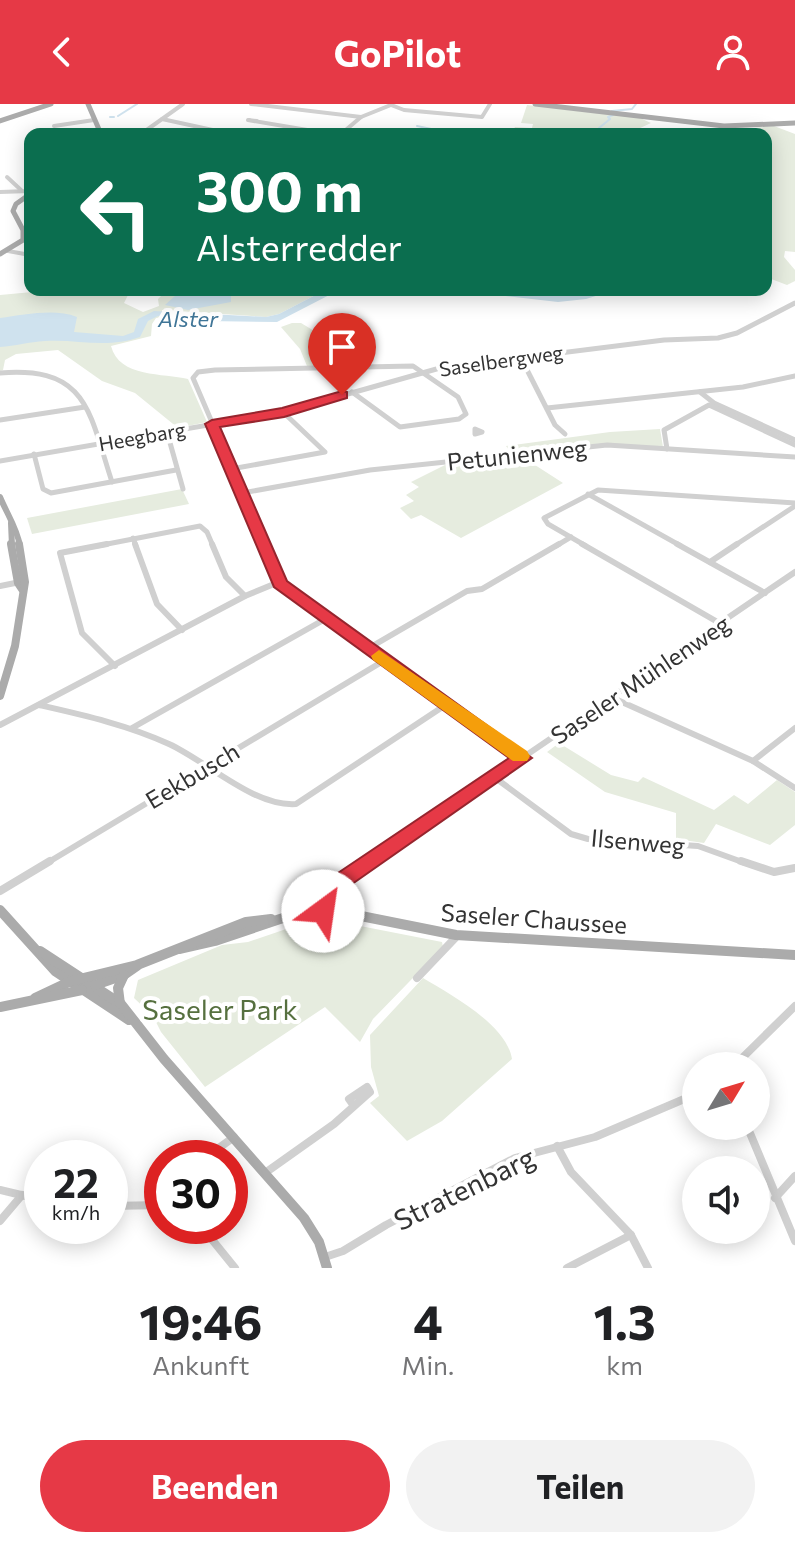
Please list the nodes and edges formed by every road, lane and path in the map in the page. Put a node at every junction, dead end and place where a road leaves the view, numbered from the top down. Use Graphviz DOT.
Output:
graph roads {
  1 [pos="51,104"];
  2 [pos="88,104"];
  3 [pos="183,104"];
  4 [pos="251,104"];
  5 [pos="490,104"];
  6 [pos="535,104"];
  7 [pos="392,105"];
  8 [pos="361,117"];
  9 [pos="162,119"];
  10 [pos="94,120"];
  11 [pos="0,121"];
  12 [pos="257,121"];
  13 [pos="795,123"];
  14 [pos="54,126"];
  15 [pos="724,126"];
  16 [pos="98,128"];
  17 [pos="149,128"];
  18 [pos="203,128"];
  19 [pos="297,128"];
  20 [pos="347,128"];
  21 [pos="7,177"];
  22 [pos="21,190"];
  23 [pos="24,191"];
  24 [pos="0,192"];
  25 [pos="24,199"];
  26 [pos="22,228"];
  27 [pos="8,251"];
  28 [pos="0,254"];
  29 [pos="24,254"];
  30 [pos="795,303"];
  31 [pos="521,358"];
  32 [pos="423,372"];
  33 [pos="0,373"];
  34 [pos="795,376"];
  35 [pos="352,392"];
  36 [pos="700,392"];
  37 [pos="85,407"];
  38 [pos="547,408"];
  39 [pos="284,412"];
  40 [pos="460,418"];
  41 [pos="0,420"];
  42 [pos="212,424"];
  43 [pos="475,429"];
  44 [pos="167,432"];
  45 [pos="565,434"];
  46 [pos="795,443"];
  47 [pos="99,444"];
  48 [pos="667,449"];
  49 [pos="34,454"];
  50 [pos="795,457"];
  51 [pos="0,461"];
  52 [pos="231,469"];
  53 [pos="176,470"];
  54 [pos="112,482"];
  55 [pos="183,489"];
  56 [pos="242,493"];
  57 [pos="588,494"];
  58 [pos="0,497"];
  59 [pos="795,504"];
  60 [pos="571,537"];
  61 [pos="133,538"];
  62 [pos="710,562"];
  63 [pos="794,574"];
  64 [pos="20,582"];
  65 [pos="279,582"];
  66 [pos="0,586"];
  67 [pos="765,593"];
  68 [pos="245,596"];
  69 [pos="327,618"];
  70 [pos="721,624"];
  71 [pos="182,630"];
  72 [pos="369,648"];
  73 [pos="385,660"];
  74 [pos="115,666"];
  75 [pos="0,696"];
  76 [pos="613,698"];
  77 [pos="447,704"];
  78 [pos="39,705"];
  79 [pos="0,725"];
  80 [pos="132,728"];
  81 [pos="795,728"];
  82 [pos="522,758"];
  83 [pos="753,761"];
  84 [pos="209,764"];
  85 [pos="494,777"];
  86 [pos="795,788"];
  87 [pos="795,868"];
  88 [pos="0,891"];
  89 [pos="325,892"];
  90 [pos="0,910"];
  91 [pos="323,911"];
  92 [pos="310,912"];
  93 [pos="458,935"];
  94 [pos="40,951"];
  95 [pos="795,955"];
  96 [pos="137,965"];
  97 [pos="124,975"];
  98 [pos="86,978"];
  99 [pos="417,978"];
  100 [pos="71,983"];
  101 [pos="96,985"];
  102 [pos="82,990"];
  103 [pos="35,998"];
  104 [pos="121,1004"];
  105 [pos="795,1006"];
  106 [pos="0,1007"];
  107 [pos="136,1025"];
  108 [pos="748,1052"];
  109 [pos="682,1100"];
  110 [pos="354,1106"];
  111 [pos="234,1137"];
  112 [pos="230,1140"];
  113 [pos="752,1140"];
  114 [pos="557,1146"];
  115 [pos="265,1173"];
  116 [pos="795,1176"];
  117 [pos="0,1190"];
  118 [pos="22,1195"];
  119 [pos="775,1198"];
  120 [pos="0,1221"];
  121 [pos="631,1235"];
  122 [pos="795,1241"];
  123 [pos="216,1244"];
  124 [pos="326,1262"];
  125 [pos="235,1268"];
  126 [pos="567,1268"];
  127 [pos="648,1268"];
  1 -- 11 [label="main road"];
  2 -- 10 [label="main road"];
  3 -- 9 [label="street"];
  4 -- 8 [label="street"];
  5 -- 7 [label="street"];
  6 -- 15 [label="main road"];
  7 -- 8 [label="street"];
  8 -- 20 [label="street"];
  9 -- 17 [label="street"];
  9 -- 18 [label="street"];
  10 -- 14 [label="street"];
  10 -- 16 [label="main road"];
  12 -- 19 [label="street"];
  13 -- 15 [label="main road"];
  21 -- 22 [label="street"];
  22 -- 23 [label="street"];
  22 -- 24 [label="street"];
  25 -- 26 [label="main road"];
  26 -- 27 [label="main road"];
  27 -- 28 [label="main road"];
  27 -- 29 [label="street"];
  30 -- 31 [label="street, Saselbergweg"];
  31 -- 32 [label="street, Saselbergweg"];
  31 -- 38 [label="street"];
  32 -- 35 [label="street, Heegbarg"];
  32 -- 40 [label="street"];
  32 -- 42 [label="street, Saselbergweg"];
  33 -- 37 [label="street"];
  34 -- 36 [label="street"];
  35 -- 39 [label="street, Heegbarg"];
  35 -- 40 [label="street"];
  36 -- 38 [label="street"];
  36 -- 46 [label="street"];
  37 -- 41 [label="street"];
  37 -- 47 [label="street"];
  38 -- 45 [label="street"];
  39 -- 42 [label="street, Heegbarg"];
  39 -- 52 [label="street"];
  40 -- 43 [label="street"];
  42 -- 44 [label="street, Heegbarg"];
  42 -- 52 [label="street"];
  44 -- 47 [label="street, Heegbarg"];
  44 -- 53 [label="street"];
  46 -- 48 [label="street"];
  47 -- 49 [label="street, Heegbarg"];
  47 -- 54 [label="street"];
  48 -- 50 [label="street, Petunienweg"];
  48 -- 56 [label="street, Petunienweg"];
  49 -- 51 [label="street, Heegbarg"];
  49 -- 54 [label="street"];
  52 -- 56 [label="street"];
  53 -- 54 [label="street"];
  53 -- 55 [label="street"];
  56 -- 65 [label="street"];
  57 -- 59 [label="street"];
  57 -- 60 [label="street"];
  57 -- 62 [label="street"];
  58 -- 64 [label="main road"];
  59 -- 62 [label="street"];
  60 -- 70 [label="street"];
  60 -- 72 [label="street"];
  61 -- 68 [label="street"];
  61 -- 71 [label="street"];
  61 -- 74 [label="street"];
  62 -- 67 [label="street"];
  63 -- 67 [label="street, Saseler Mühlenweg"];
  64 -- 66 [label="street"];
  64 -- 75 [label="main road"];
  65 -- 68 [label="street"];
  65 -- 69 [label="street"];
  67 -- 70 [label="street, Saseler Mühlenweg"];
  68 -- 71 [label="street"];
  69 -- 72 [label="street"];
  69 -- 80 [label="street"];
  70 -- 76 [label="street, Saseler Mühlenweg"];
  71 -- 74 [label="street"];
  72 -- 73 [label="street"];
  73 -- 77 [label="street"];
  73 -- 84 [label="street, Eekbusch"];
  74 -- 78 [label="street"];
  76 -- 82 [label="street, Saseler Mühlenweg"];
  76 -- 83 [label="street"];
  77 -- 82 [label="street"];
  77 -- 84 [label="street"];
  78 -- 79 [label="street"];
  78 -- 80 [label="street"];
  80 -- 84 [label="street"];
  81 -- 83 [label="street"];
  82 -- 85 [label="street, Saseler Mühlenweg"];
  83 -- 86 [label="street"];
  84 -- 88 [label="street, Eekbusch"];
  85 -- 87 [label="street, Ilsenweg"];
  85 -- 89 [label="street, Saseler Mühlenweg"];
  89 -- 91 [label="street"];
  89 -- 92 [label="street, Saseler Mühlenweg"];
  90 -- 94 [label="main road"];
  91 -- 92 [label="main road, Saseler Chaussee"];
  91 -- 93 [label="main road, Saseler Chaussee"];
  92 -- 96 [label="main road, Saseler Chaussee"];
  93 -- 95 [label="main road, Saseler Chaussee"];
  93 -- 99 [label="street"];
  94 -- 98 [label="main road"];
  94 -- 100 [label="main road"];
  96 -- 97 [label="main road, Saseler Chaussee"];
  96 -- 98 [label="main road, Saseler Chaussee"];
  97 -- 101 [label="main road, Saseler Chaussee"];
  97 -- 104 [label="main road"];
  98 -- 100 [label="main road, Saseler Chaussee"];
  98 -- 101 [label="main road"];
  100 -- 102 [label="main road"];
  100 -- 103 [label="main road, Saseler Chaussee"];
  101 -- 102 [label="main road, Saseler Chaussee"];
  101 -- 104 [label="main road"];
  102 -- 103 [label="main road, Saseler Chaussee"];
  102 -- 107 [label="main road"];
  103 -- 106 [label="main road, Saseler Chaussee"];
  104 -- 107 [label="main road"];
  105 -- 108 [label="street"];
  107 -- 111 [label="main road"];
  109 -- 114 [label="street, Stratenbarg"];
  110 -- 115 [label="street"];
  111 -- 112 [label="street"];
  111 -- 115 [label="main road"];
  113 -- 119 [label="street"];
  114 -- 121 [label="street"];
  114 -- 124 [label="street, Stratenbarg"];
  115 -- 124 [label="main road"];
  116 -- 119 [label="street"];
  117 -- 118 [label="street"];
  118 -- 120 [label="street"];
  119 -- 122 [label="street"];
  121 -- 126 [label="street"];
  121 -- 127 [label="street"];
  123 -- 125 [label="street"];
}
